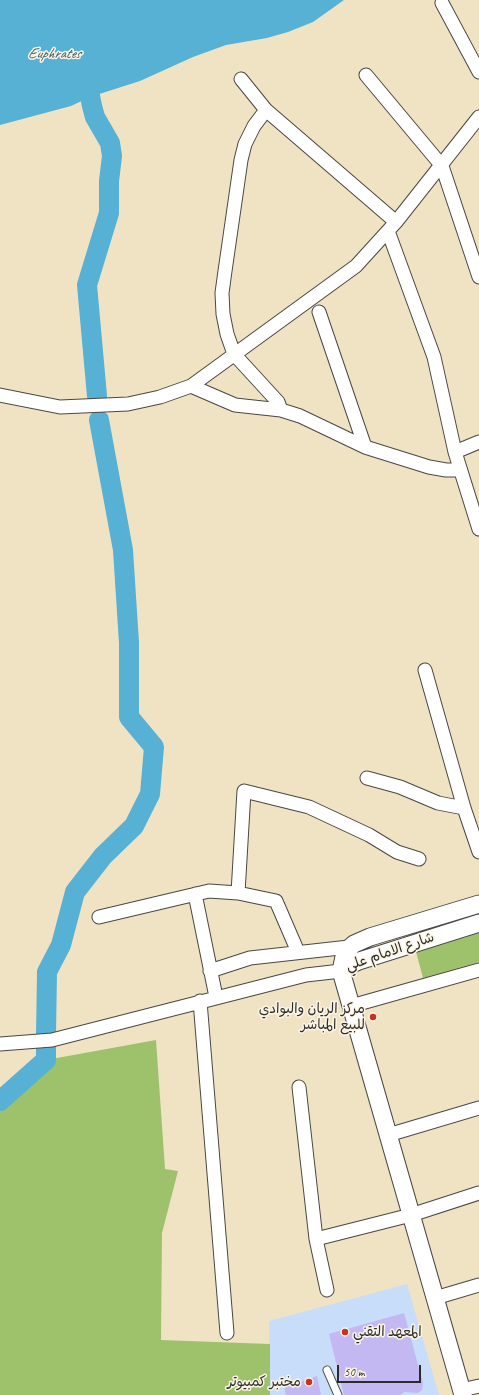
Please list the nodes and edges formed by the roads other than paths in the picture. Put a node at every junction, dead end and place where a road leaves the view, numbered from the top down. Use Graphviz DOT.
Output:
graph roads {
  1 [pos="442,3"];
  2 [pos="479,72"];
  3 [pos="366,75"];
  4 [pos="241,79"];
  5 [pos="266,110"];
  6 [pos="479,117"];
  7 [pos="442,166"];
  8 [pos="392,226"];
  9 [pos="479,277"];
  10 [pos="319,312"];
  11 [pos="234,354"];
  12 [pos="191,386"];
  13 [pos="0,395"];
  14 [pos="281,410"];
  15 [pos="479,442"];
  16 [pos="364,447"];
  17 [pos="455,452"];
  18 [pos="460,470"];
  19 [pos="479,529"];
  20 [pos="425,670"];
  21 [pos="367,778"];
  22 [pos="464,808"];
  23 [pos="479,852"];
  24 [pos="419,859"];
  25 [pos="238,893"];
  26 [pos="195,894"];
  27 [pos="479,904"];
  28 [pos="99,917"];
  29 [pos="479,923"];
  30 [pos="349,947"];
  31 [pos="298,952"];
  32 [pos="210,970"];
  33 [pos="479,970"];
  34 [pos="341,971"];
  35 [pos="216,997"];
  36 [pos="200,1001"];
  37 [pos="351,1006"];
  38 [pos="0,1044"];
  39 [pos="299,1087"];
  40 [pos="479,1108"];
  41 [pos="388,1135"];
  42 [pos="479,1193"];
  43 [pos="411,1215"];
  44 [pos="316,1239"];
  45 [pos="479,1285"];
  46 [pos="328,1290"];
  47 [pos="435,1298"];
  48 [pos="227,1333"];
  49 [pos="327,1370"];
  50 [pos="479,1386"];
  51 [pos="462,1393"];
  52 [pos="338,1395"];
  1 -- 2 [label="street"];
  3 -- 7 [label="street"];
  4 -- 5 [label="street"];
  5 -- 8 [label="street"];
  5 -- 11 [label="street"];
  6 -- 7 [label="street"];
  7 -- 8 [label="street"];
  7 -- 9 [label="street"];
  8 -- 11 [label="street"];
  8 -- 17 [label="street"];
  10 -- 16 [label="street"];
  11 -- 12 [label="street"];
  11 -- 14 [label="street"];
  12 -- 13 [label="street"];
  12 -- 14 [label="street"];
  14 -- 16 [label="street"];
  15 -- 17 [label="street"];
  16 -- 18 [label="street"];
  17 -- 18 [label="street"];
  18 -- 19 [label="street"];
  20 -- 22 [label="street"];
  21 -- 22 [label="street"];
  22 -- 23 [label="street"];
  24 -- 25 [label="street"];
  25 -- 26 [label="street"];
  25 -- 31 [label="street"];
  26 -- 28 [label="street"];
  26 -- 32 [label="street"];
  27 -- 30 [label="street, شارع الامام علي"];
  29 -- 34 [label="street, شارع الامام علي"];
  30 -- 31 [label="street"];
  30 -- 34 [label="street, شارع الامام علي"];
  31 -- 32 [label="street"];
  32 -- 35 [label="street"];
  33 -- 37 [label="street"];
  34 -- 35 [label="street"];
  34 -- 37 [label="street"];
  35 -- 36 [label="street"];
  36 -- 38 [label="street"];
  36 -- 48 [label="street"];
  37 -- 41 [label="street"];
  39 -- 44 [label="street"];
  40 -- 41 [label="street"];
  41 -- 43 [label="street"];
  42 -- 43 [label="street"];
  43 -- 44 [label="street"];
  43 -- 47 [label="street"];
  44 -- 46 [label="street"];
  45 -- 47 [label="street"];
  47 -- 51 [label="street"];
  49 -- 52 [label="lane"];
  50 -- 51 [label="street"];
}
